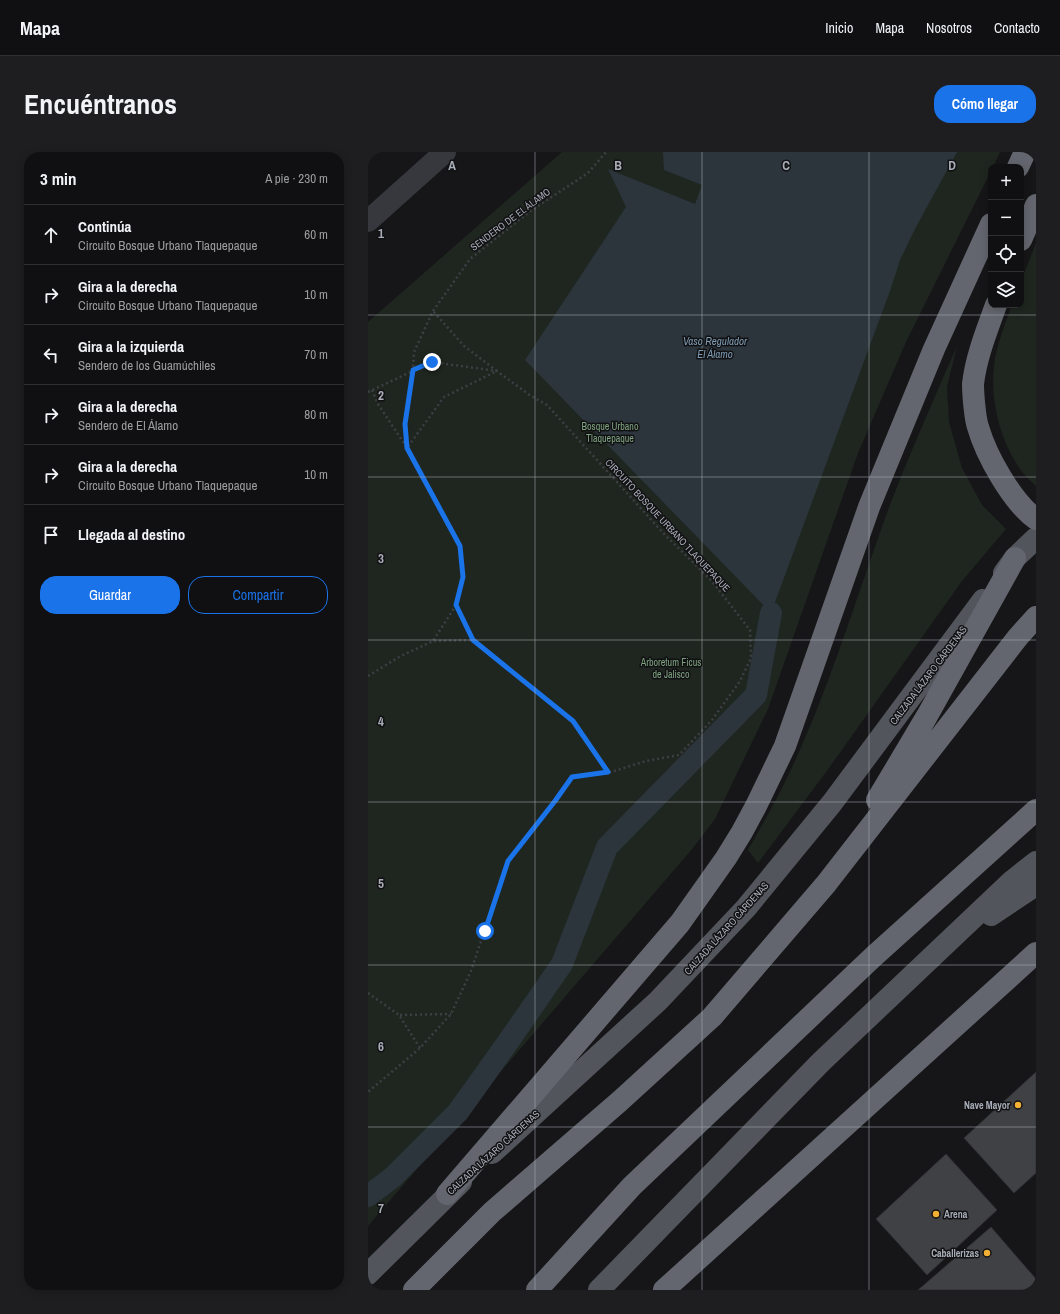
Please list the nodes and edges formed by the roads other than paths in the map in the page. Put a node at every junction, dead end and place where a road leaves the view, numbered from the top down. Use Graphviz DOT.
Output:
graph roads {
  1 [pos="445,152"];
  2 [pos="1025,152"];
  3 [pos="1019,164"];
  4 [pos="1036,204"];
  5 [pos="368,221"];
  6 [pos="988,231"];
  7 [pos="1023,236"];
  8 [pos="995,308"];
  9 [pos="1036,519"];
  10 [pos="1036,538"];
  11 [pos="1015,558"];
  12 [pos="1036,617"];
  13 [pos="1036,810"];
  14 [pos="1036,862"];
  15 [pos="826,884"];
  16 [pos="1036,885"];
  17 [pos="1036,953"];
  18 [pos="933,956"];
  19 [pos="448,1194"];
  20 [pos="368,1274"];
  21 [pos="414,1290"];
  22 [pos="537,1290"];
  23 [pos="598,1290"];
  24 [pos="664,1290"];
  1 -- 5 [label="street"];
  2 -- 3 [label="highway"];
  4 -- 7 [label="highway"];
  6 -- 19 [label="highway"];
  8 -- 9 [label="highway"];
  10 -- 11 [label="main road, CALZADA LÁZARO CÁRDENAS"];
  11 -- 15 [label="highway"];
  11 -- 19 [label="main road, CALZADA LÁZARO CÁRDENAS"];
  12 -- 15 [label="highway"];
  13 -- 22 [label="highway"];
  14 -- 18 [label="main road"];
  15 -- 21 [label="highway"];
  16 -- 18 [label="main road"];
  17 -- 24 [label="highway"];
  18 -- 23 [label="main road"];
  19 -- 20 [label="main road, CALZADA LÁZARO CÁRDENAS"];
}
